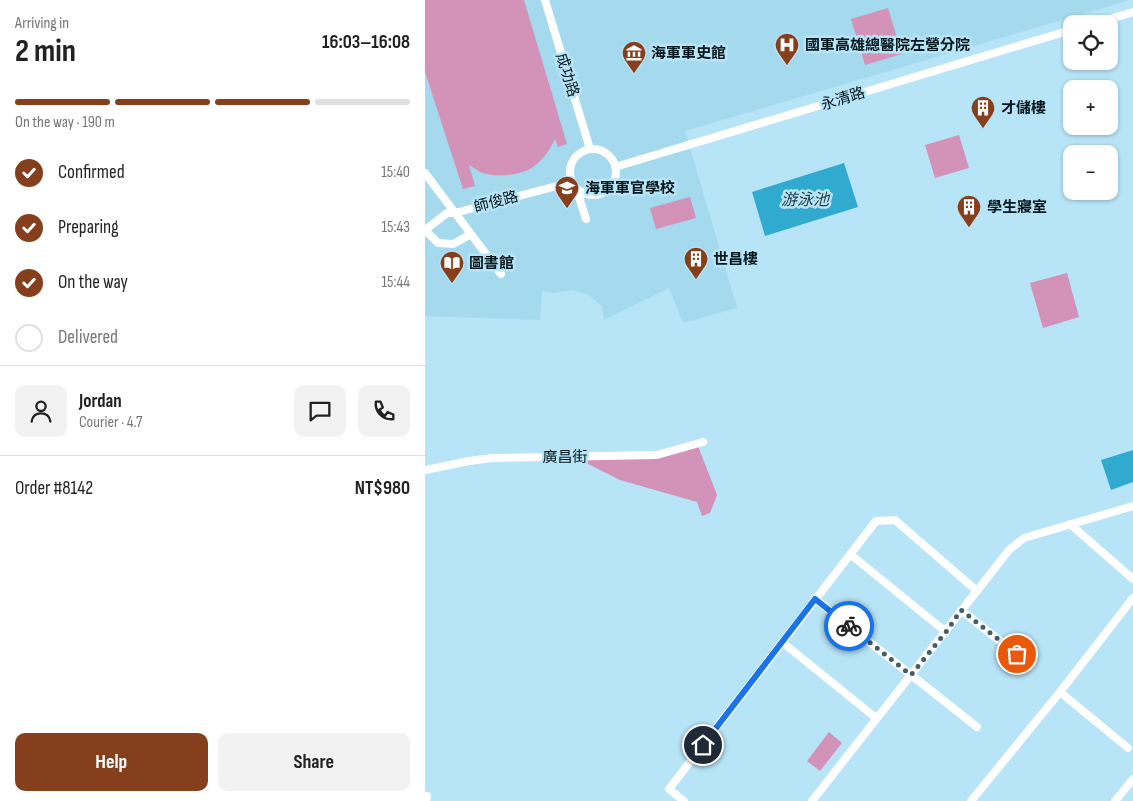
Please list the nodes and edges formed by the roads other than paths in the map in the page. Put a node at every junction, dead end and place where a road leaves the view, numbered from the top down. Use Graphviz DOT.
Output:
graph roads {
  1 [pos="545,0"];
  2 [pos="1133,12"];
  3 [pos="1118,16"];
  4 [pos="1063,32"];
  5 [pos="590,149"];
  6 [pos="615,167"];
  7 [pos="425,173"];
  8 [pos="574,185"];
  9 [pos="455,213"];
  10 [pos="585,219"];
  11 [pos="425,230"];
  12 [pos="471,234"];
  13 [pos="501,274"];
  14 [pos="703,442"];
  15 [pos="425,470"];
  16 [pos="1133,506"];
  17 [pos="1070,524"];
  18 [pos="850,554"];
  19 [pos="1133,578"];
  20 [pos="977,591"];
  21 [pos="1133,598"];
  22 [pos="815,599"];
  23 [pos="961,610"];
  24 [pos="946,632"];
  25 [pos="782,642"];
  26 [pos="1030,665"];
  27 [pos="911,675"];
  28 [pos="1060,692"];
  29 [pos="876,718"];
  30 [pos="977,727"];
  31 [pos="1128,748"];
  32 [pos="1133,779"];
  33 [pos="684,801"];
  34 [pos="812,801"];
  35 [pos="971,801"];
  36 [pos="1115,801"];
  1 -- 5 [label="street, 成功路"];
  2 -- 3 [label="street"];
  4 -- 6 [label="street, 永清路"];
  5 -- 6 [label="street"];
  5 -- 8 [label="street"];
  6 -- 8 [label="street"];
  7 -- 9 [label="street"];
  8 -- 9 [label="street, 師俊路"];
  8 -- 10 [label="street"];
  9 -- 11 [label="street, 師俊路"];
  9 -- 12 [label="street"];
  11 -- 12 [label="street"];
  12 -- 13 [label="street"];
  14 -- 15 [label="street, 廣昌街"];
  16 -- 17 [label="street"];
  17 -- 19 [label="street"];
  17 -- 20 [label="street"];
  18 -- 20 [label="street"];
  18 -- 22 [label="street"];
  18 -- 24 [label="street"];
  20 -- 23 [label="street"];
  21 -- 28 [label="street"];
  22 -- 25 [label="street"];
  22 -- 27 [label="street"];
  23 -- 24 [label="street"];
  23 -- 26 [label="street"];
  24 -- 27 [label="street"];
  25 -- 29 [label="street"];
  25 -- 33 [label="street"];
  27 -- 29 [label="street"];
  27 -- 30 [label="street"];
  28 -- 31 [label="street"];
  28 -- 35 [label="street"];
  29 -- 34 [label="street"];
  32 -- 36 [label="street"];
}
